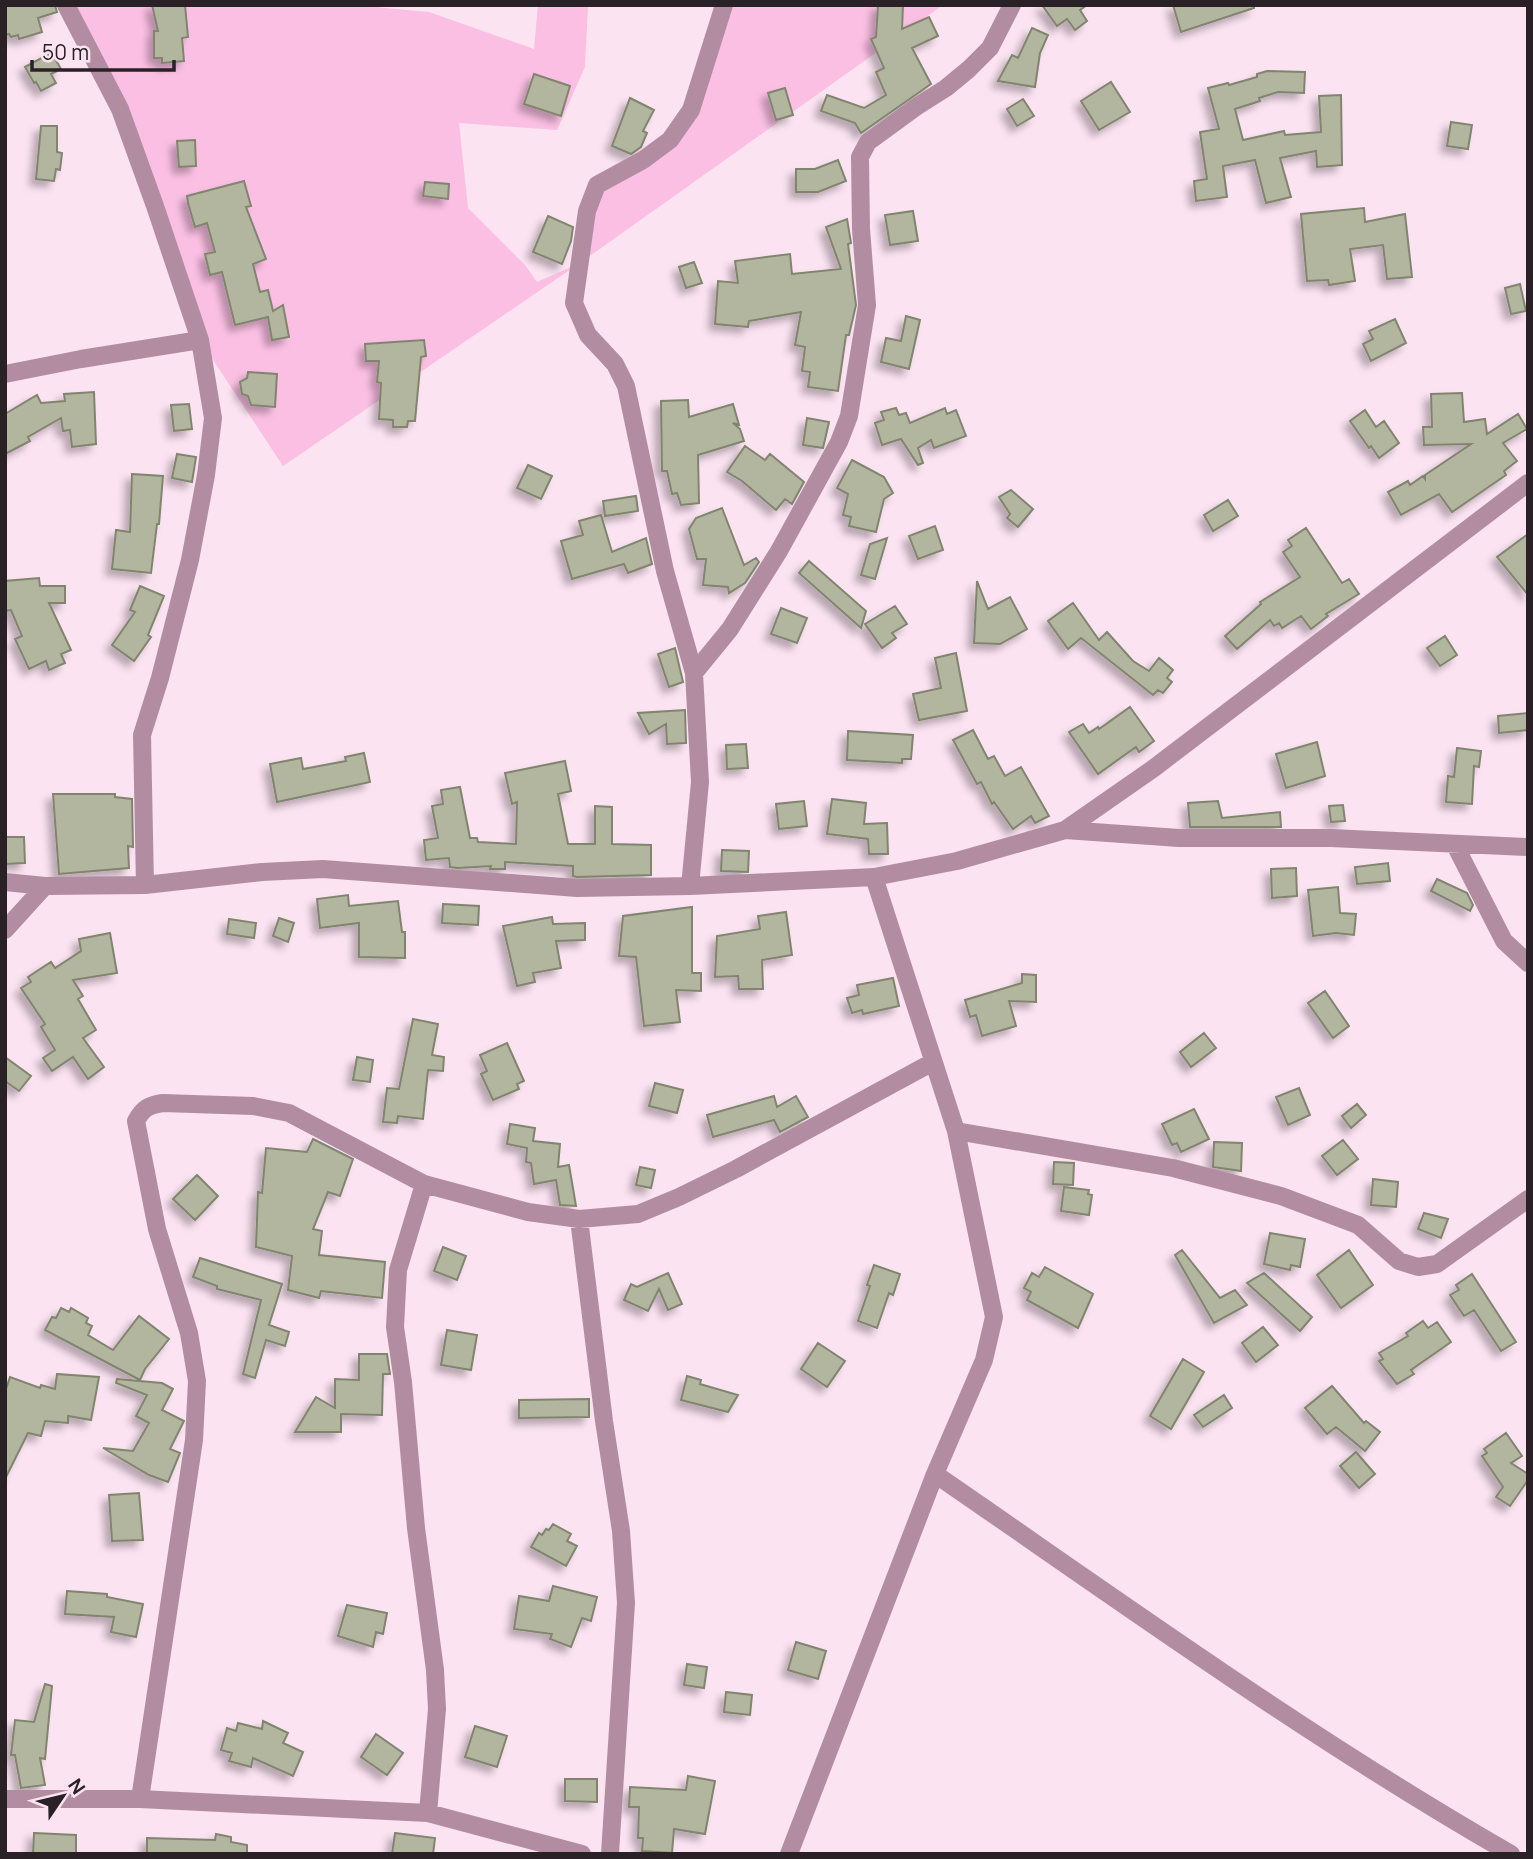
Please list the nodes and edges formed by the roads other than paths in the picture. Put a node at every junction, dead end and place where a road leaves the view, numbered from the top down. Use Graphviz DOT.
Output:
graph roads {
  1 [pos="66,5"];
  2 [pos="724,5"];
  3 [pos="1012,5"];
  4 [pos="200,341"];
  5 [pos="5,374"];
  6 [pos="1528,483"];
  7 [pos="694,673"];
  8 [pos="1065,830"];
  9 [pos="1455,845"];
  10 [pos="1528,847"];
  11 [pos="874,877"];
  12 [pos="5,882"];
  13 [pos="145,885"];
  14 [pos="45,886"];
  15 [pos="690,886"];
  16 [pos="5,930"];
  17 [pos="1528,963"];
  18 [pos="933,1062"];
  19 [pos="956,1132"];
  20 [pos="424,1184"];
  21 [pos="1528,1199"];
  22 [pos="579,1219"];
  23 [pos="935,1474"];
  24 [pos="5,1799"];
  25 [pos="140,1799"];
  26 [pos="428,1813"];
  27 [pos="582,1854"];
  28 [pos="610,1854"];
  29 [pos="789,1854"];
  30 [pos="1511,1854"];
  1 -- 4 [label="street"];
  2 -- 7 [label="street"];
  3 -- 7 [label="street"];
  4 -- 5 [label="street"];
  4 -- 13 [label="street"];
  6 -- 8 [label="street"];
  7 -- 15 [label="street"];
  8 -- 9 [label="street"];
  8 -- 11 [label="street"];
  9 -- 10 [label="street"];
  9 -- 17 [label="street"];
  11 -- 15 [label="street"];
  11 -- 18 [label="street"];
  12 -- 14 [label="street"];
  13 -- 14 [label="street"];
  13 -- 15 [label="street"];
  14 -- 16 [label="street"];
  18 -- 19 [label="street"];
  18 -- 22 [label="street"];
  19 -- 21 [label="street"];
  19 -- 23 [label="street"];
  20 -- 22 [label="street"];
  20 -- 25 [label="street"];
  20 -- 26 [label="street"];
  22 -- 28 [label="street"];
  23 -- 29 [label="street"];
  23 -- 30 [label="street"];
  24 -- 25 [label="street"];
  25 -- 26 [label="street"];
  26 -- 27 [label="street"];
}
